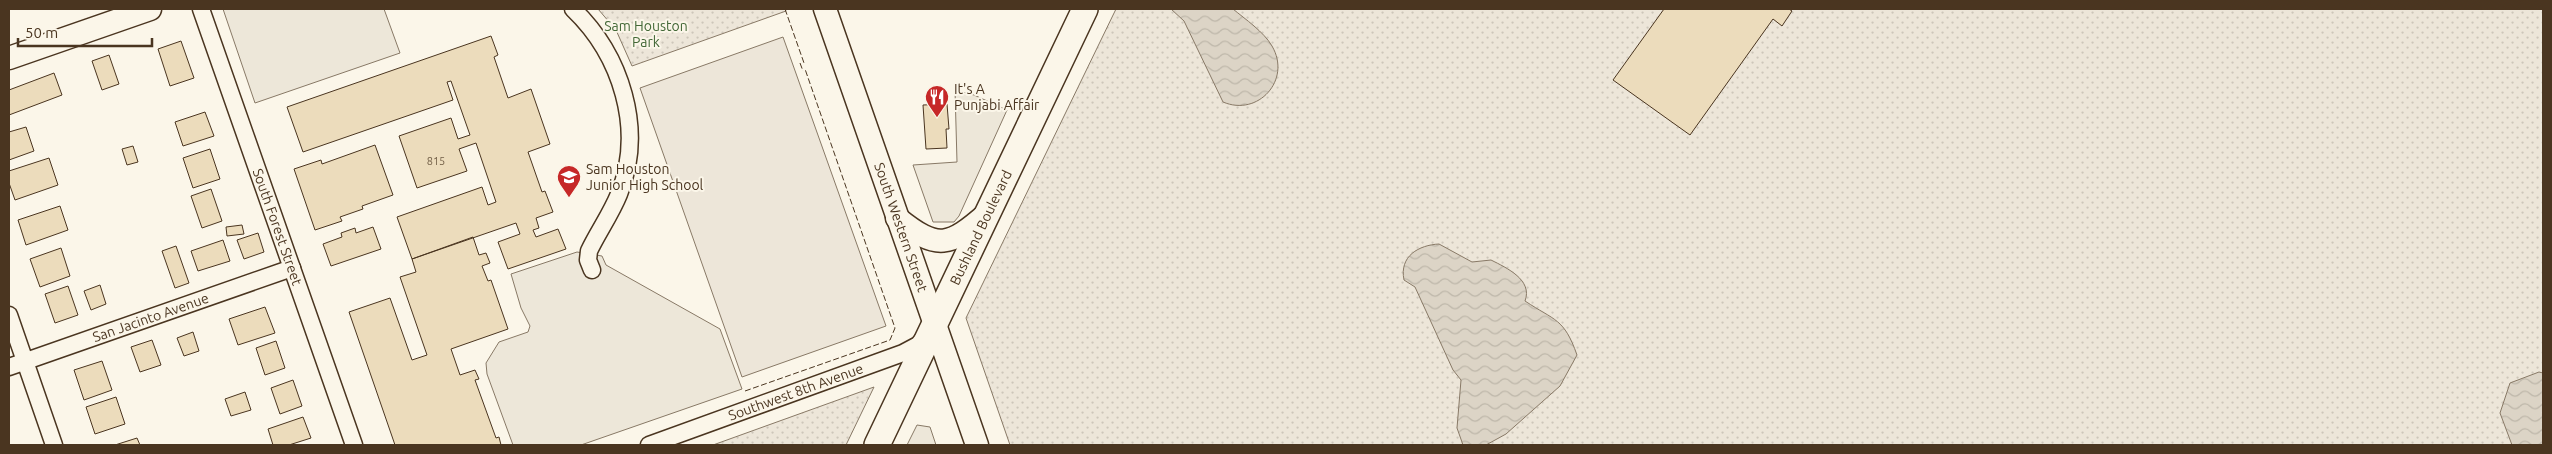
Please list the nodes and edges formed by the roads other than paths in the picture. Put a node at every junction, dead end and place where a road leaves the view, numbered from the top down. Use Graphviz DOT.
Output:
graph roads {
  1 [pos="150,9"];
  2 [pos="201,9"];
  3 [pos="573,9"];
  4 [pos="825,9"];
  5 [pos="838,9"];
  6 [pos="1085,9"];
  7 [pos="834,35"];
  8 [pos="9,58"];
  9 [pos="988,212"];
  10 [pos="897,218"];
  11 [pos="292,268"];
  12 [pos="592,270"];
  13 [pos="9,315"];
  14 [pos="935,327"];
  15 [pos="25,362"];
  16 [pos="9,367"];
  17 [pos="54,445"];
  18 [pos="354,445"];
  19 [pos="652,445"];
  20 [pos="877,445"];
  21 [pos="977,445"];
  1 -- 8 [label="main road"];
  2 -- 11 [label="street, South Forest Street"];
  3 -- 12 [label="street"];
  4 -- 7 [label="main road, South Western Street"];
  5 -- 7 [label="main road"];
  6 -- 9 [label="main road, Bushland Boulevard"];
  7 -- 10 [label="main road, South Western Street"];
  9 -- 10 [label="main road"];
  9 -- 14 [label="main road, Bushland Boulevard"];
  10 -- 14 [label="main road, South Western Street"];
  11 -- 15 [label="street, San Jacinto Avenue"];
  11 -- 18 [label="street, South Forest Street"];
  13 -- 15 [label="street"];
  14 -- 19 [label="street, Southwest 8th Avenue"];
  14 -- 20 [label="main road, Bushland Boulevard"];
  14 -- 21 [label="main road, South Western Street"];
  15 -- 16 [label="street, San Jacinto Avenue"];
  15 -- 17 [label="street"];
}
